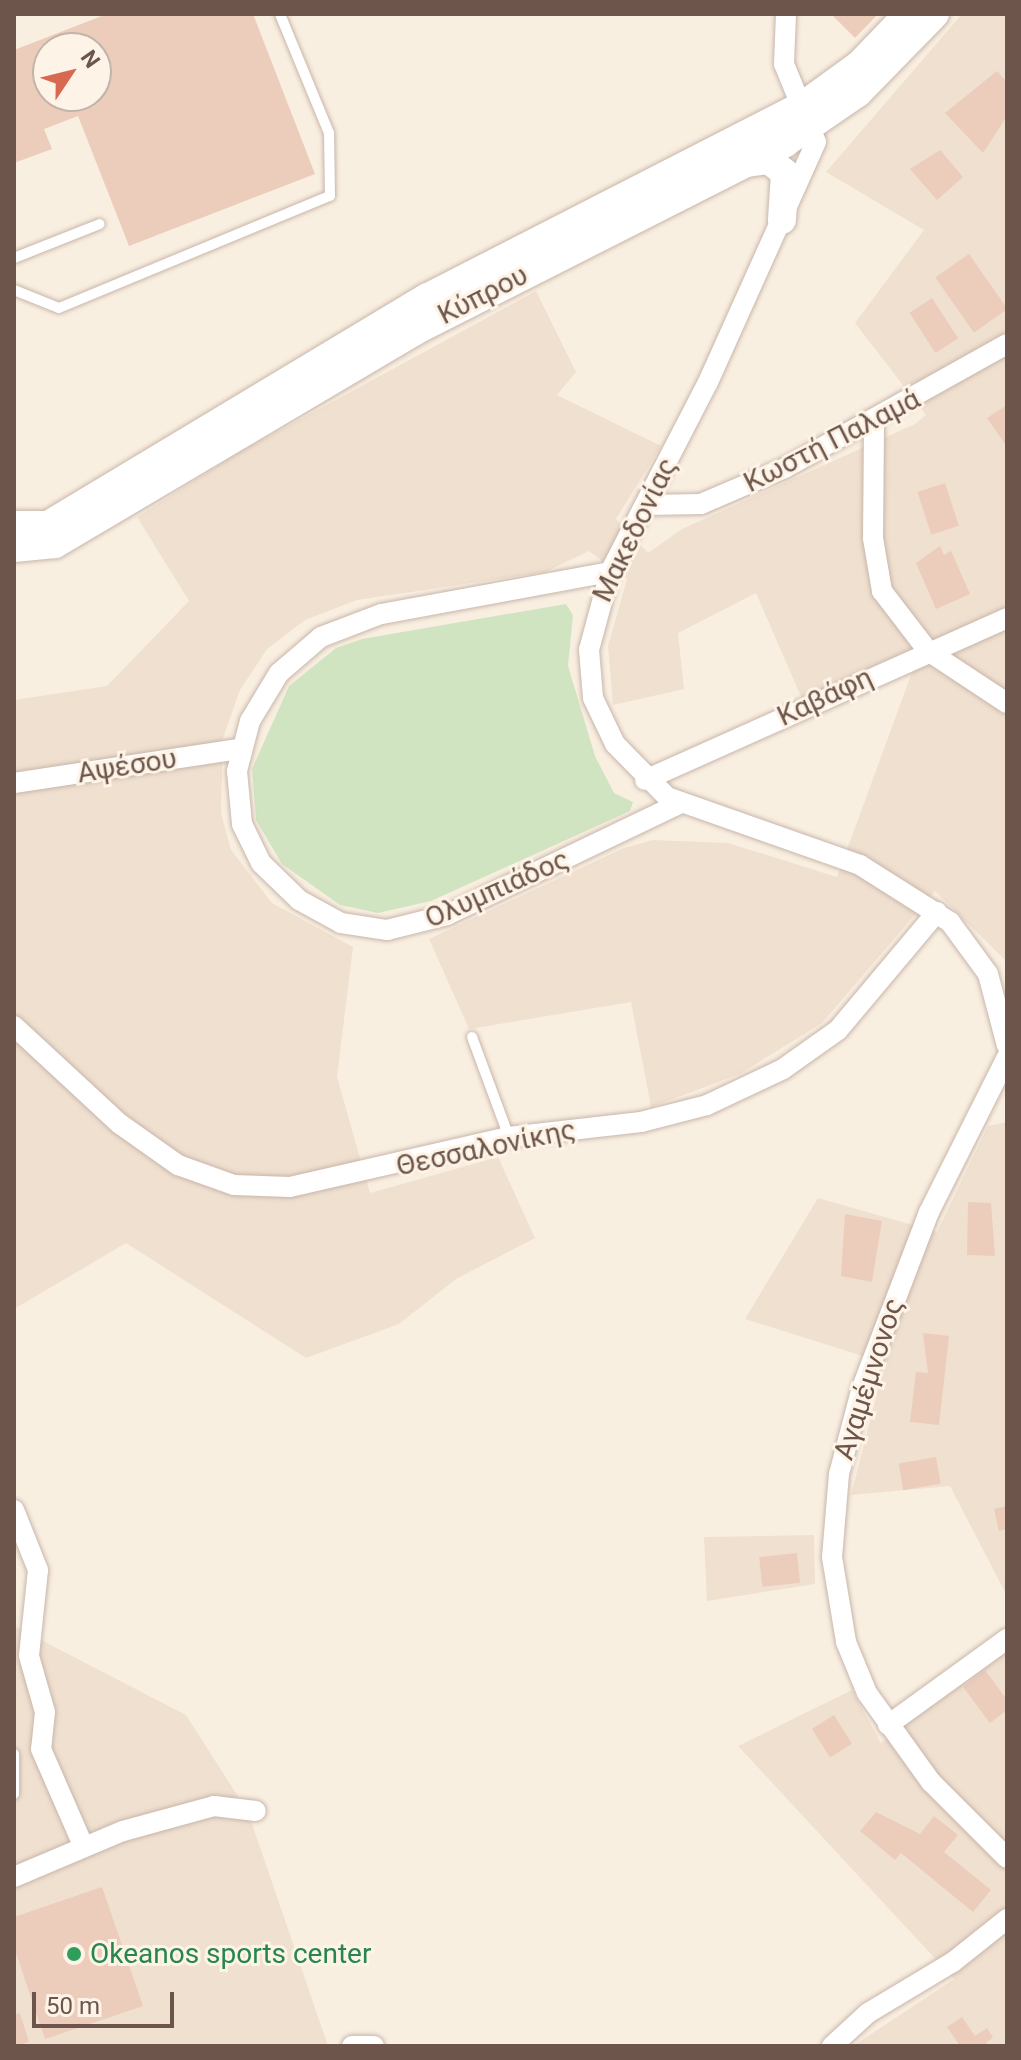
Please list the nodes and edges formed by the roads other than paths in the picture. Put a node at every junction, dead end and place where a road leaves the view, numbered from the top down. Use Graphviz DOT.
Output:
graph roads {
  1 [pos="280,14"];
  2 [pos="786,14"];
  3 [pos="908,14"];
  4 [pos="935,14"];
  5 [pos="808,116"];
  6 [pos="746,163"];
  7 [pos="782,220"];
  8 [pos="100,224"];
  9 [pos="14,258"];
  10 [pos="14,290"];
  11 [pos="1007,344"];
  12 [pos="874,425"];
  13 [pos="646,505"];
  14 [pos="17,544"];
  15 [pos="610,572"];
  16 [pos="1007,618"];
  17 [pos="928,651"];
  18 [pos="1007,703"];
  19 [pos="240,749"];
  20 [pos="645,780"];
  21 [pos="14,783"];
  22 [pos="679,804"];
  23 [pos="937,912"];
  24 [pos="14,1026"];
  25 [pos="472,1037"];
  26 [pos="1007,1046"];
  27 [pos="1007,1057"];
  28 [pos="509,1137"];
  29 [pos="14,1510"];
  30 [pos="1007,1639"];
  31 [pos="888,1725"];
  32 [pos="14,1754"];
  33 [pos="14,1794"];
  34 [pos="256,1811"];
  35 [pos="83,1845"];
  36 [pos="1007,1858"];
  37 [pos="14,1877"];
  38 [pos="1007,1919"];
  39 [pos="352,2046"];
  40 [pos="374,2046"];
  41 [pos="832,2046"];
  1 -- 10 [label="lane"];
  2 -- 5 [label="street"];
  3 -- 5 [label="main road, Κύπρου"];
  4 -- 5 [label="main road, Κύπρου"];
  5 -- 6 [label="main road, Κύπρου"];
  5 -- 7 [label="street, Μακεδονίας"];
  5 -- 14 [label="main road, Κύπρου"];
  6 -- 7 [label="main road"];
  6 -- 14 [label="main road, Κύπρου"];
  7 -- 13 [label="street, Μακεδονίας"];
  8 -- 9 [label="lane"];
  11 -- 12 [label="street, Κωστή Παλαμά"];
  12 -- 13 [label="street, Κωστή Παλαμά"];
  12 -- 17 [label="street"];
  13 -- 15 [label="street, Μακεδονίας"];
  15 -- 19 [label="street, Ολυμπιάδος"];
  15 -- 20 [label="street, Μακεδονίας"];
  16 -- 17 [label="street, Καβάφη"];
  17 -- 18 [label="street"];
  17 -- 20 [label="street, Καβάφη"];
  19 -- 21 [label="street, Αψέσου"];
  19 -- 22 [label="street, Ολυμπιάδος"];
  20 -- 22 [label="street, Μακεδονίας"];
  22 -- 23 [label="street, Μακεδονίας"];
  23 -- 26 [label="street, Μακεδονίας"];
  23 -- 28 [label="street, Θεσσαλονίκης"];
  24 -- 28 [label="street, Θεσσαλονίκης"];
  25 -- 28 [label="lane"];
  27 -- 31 [label="street, Αγαμέμνονος"];
  29 -- 35 [label="street"];
  30 -- 31 [label="street"];
  31 -- 36 [label="street, Αγαμέμνονος"];
  32 -- 33 [label="lane"];
  34 -- 35 [label="street"];
  35 -- 37 [label="street"];
  38 -- 41 [label="street"];
  39 -- 40 [label="street"];
}
